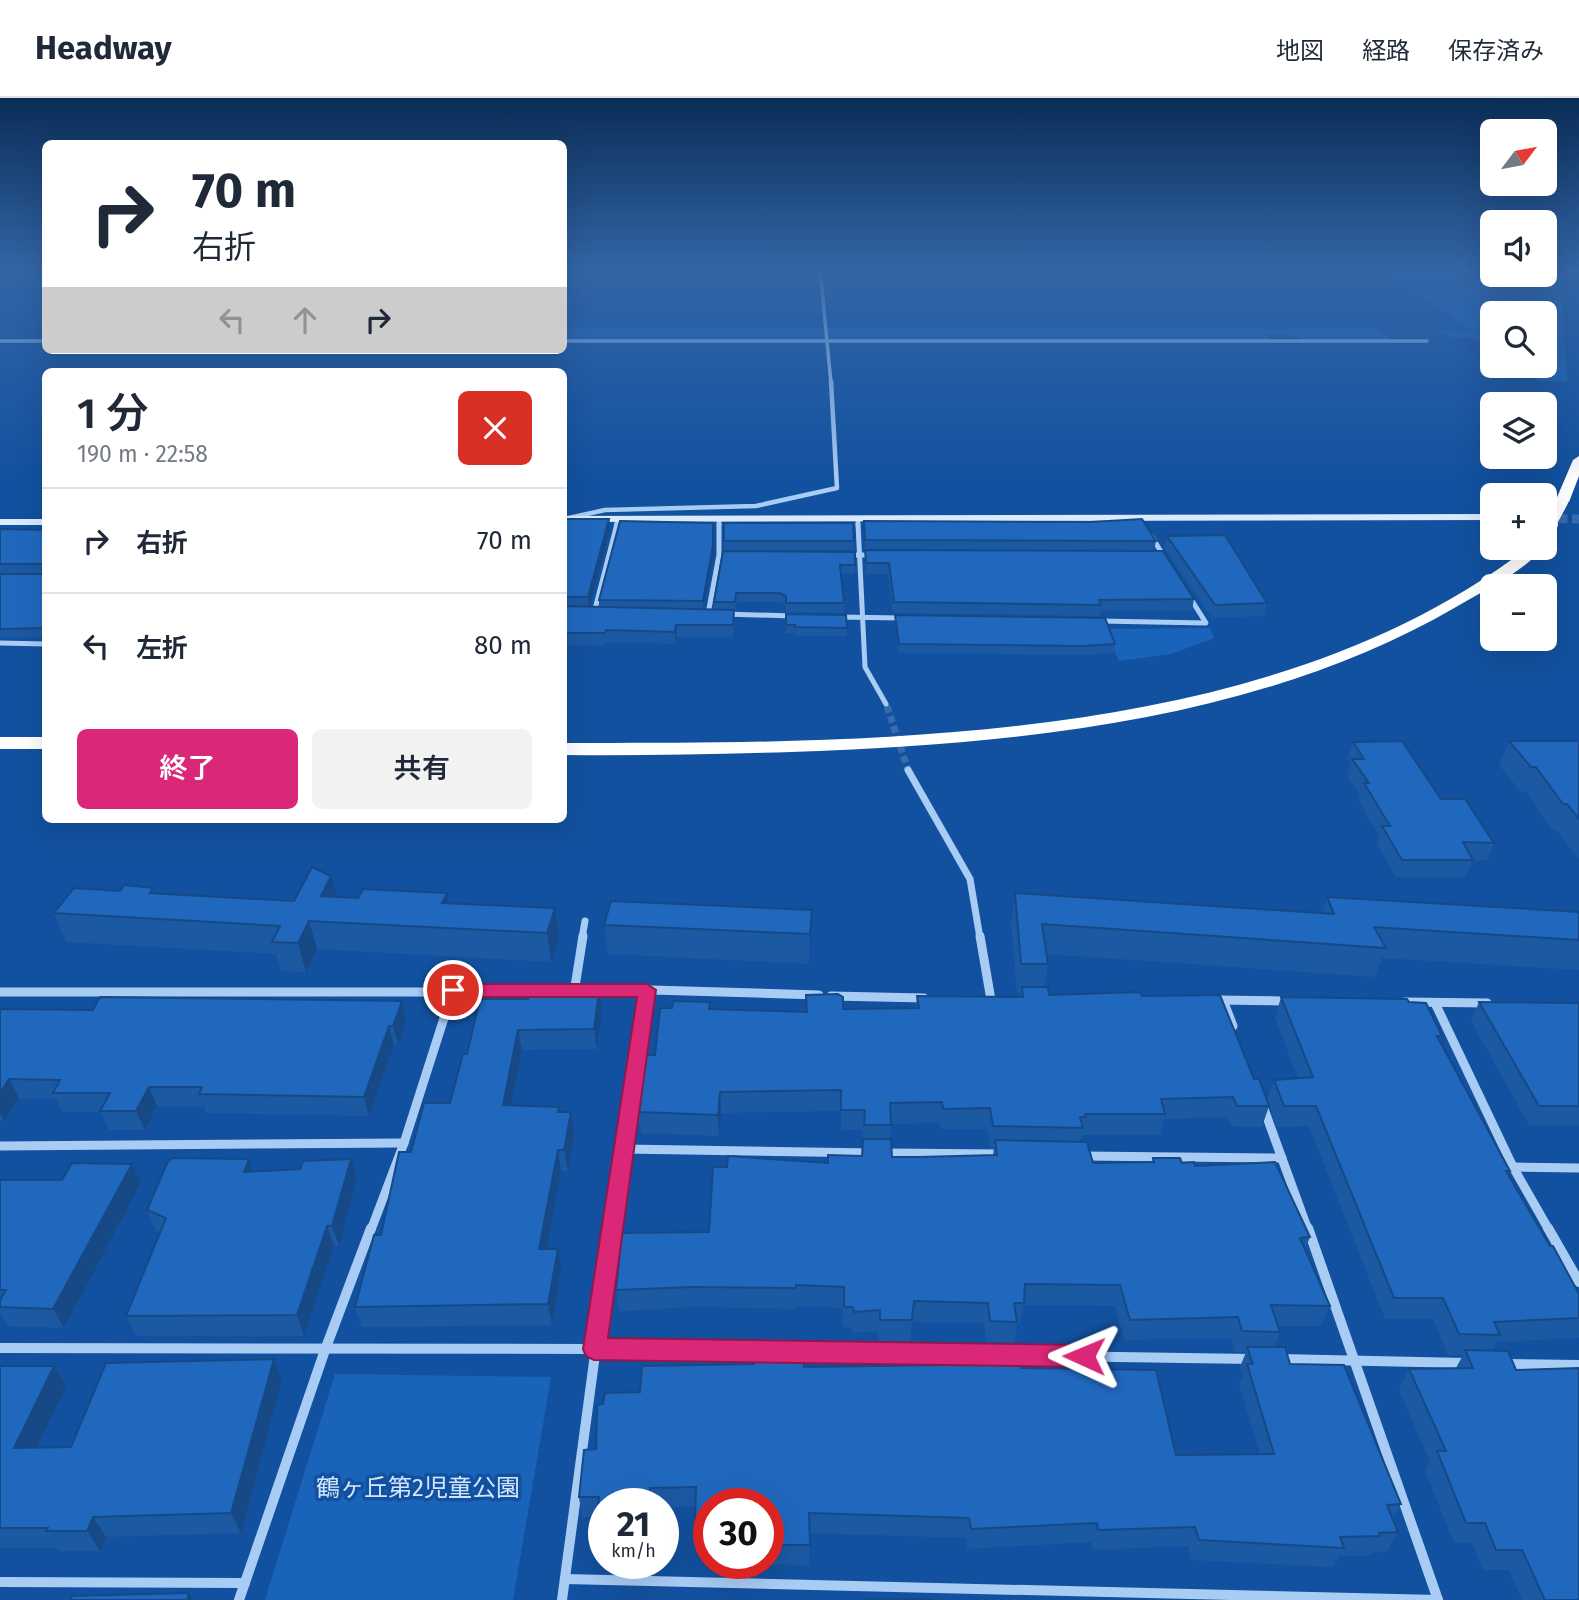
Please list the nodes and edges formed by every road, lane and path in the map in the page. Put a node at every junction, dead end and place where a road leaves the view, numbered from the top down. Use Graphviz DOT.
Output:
graph roads {
  1 [pos="0,341"];
  2 [pos="42,341"];
  3 [pos="567,341"];
  4 [pos="829,341"];
  5 [pos="1427,341"];
  6 [pos="1579,460"];
  7 [pos="1557,511"];
  8 [pos="1480,517"];
  9 [pos="567,518"];
  10 [pos="567,519"];
  11 [pos="618,519"];
  12 [pos="719,519"];
  13 [pos="1140,519"];
  14 [pos="858,520"];
  15 [pos="0,522"];
  16 [pos="42,522"];
  17 [pos="719,555"];
  18 [pos="733,555"];
  19 [pos="844,555"];
  20 [pos="858,555"];
  21 [pos="886,555"];
  22 [pos="1151,557"];
  23 [pos="1165,557"];
  24 [pos="1521,560"];
  25 [pos="1172,568"];
  26 [pos="1185,590"];
  27 [pos="583,614"];
  28 [pos="593,614"];
  29 [pos="606,614"];
  30 [pos="696,614"];
  31 [pos="708,614"];
  32 [pos="805,616"];
  33 [pos="833,617"];
  34 [pos="860,617"];
  35 [pos="916,618"];
  36 [pos="1096,621"];
  37 [pos="42,639"];
  38 [pos="0,643"];
  39 [pos="37,644"];
  40 [pos="42,644"];
  41 [pos="886,704"];
  42 [pos="0,743"];
  43 [pos="42,744"];
  44 [pos="567,749"];
  45 [pos="908,770"];
  46 [pos="585,921"];
  47 [pos="453,990"];
  48 [pos="647,990"];
  49 [pos="0,992"];
  50 [pos="573,993"];
  51 [pos="937,999"];
  52 [pos="977,1000"];
  53 [pos="991,1000"];
  54 [pos="1005,1000"];
  55 [pos="1209,1000"];
  56 [pos="1223,1000"];
  57 [pos="1302,1001"];
  58 [pos="1395,1002"];
  59 [pos="1435,1003"];
  60 [pos="1500,1003"];
  61 [pos="1236,1036"];
  62 [pos="1259,1097"];
  63 [pos="404,1143"];
  64 [pos="0,1146"];
  65 [pos="624,1149"];
  66 [pos="1007,1154"];
  67 [pos="1076,1156"];
  68 [pos="1282,1158"];
  69 [pos="1513,1167"];
  70 [pos="1579,1168"];
  71 [pos="1579,1282"];
  72 [pos="0,1348"];
  73 [pos="594,1349"];
  74 [pos="325,1350"];
  75 [pos="1259,1359"];
  76 [pos="1273,1359"];
  77 [pos="1356,1360"];
  78 [pos="1482,1363"];
  79 [pos="1496,1363"];
  80 [pos="1579,1365"];
  81 [pos="565,1579"];
  82 [pos="0,1582"];
  83 [pos="245,1583"];
  84 [pos="239,1600"];
  85 [pos="562,1600"];
  86 [pos="1438,1600"];
  1 -- 2 [label="street"];
  3 -- 4 [label="street"];
  4 -- 5 [label="street"];
  4 -- 9 [label="street"];
  6 -- 7 [label="highway, bridge"];
  8 -- 13 [label="street"];
  10 -- 11 [label="street"];
  11 -- 12 [label="street"];
  11 -- 28 [label="street"];
  12 -- 14 [label="street"];
  12 -- 17 [label="street"];
  13 -- 14 [label="street"];
  13 -- 23 [label="street"];
  14 -- 20 [label="street"];
  15 -- 16 [label="street"];
  17 -- 18 [label="street"];
  17 -- 31 [label="street"];
  19 -- 20 [label="street"];
  20 -- 21 [label="street"];
  20 -- 34 [label="street"];
  22 -- 23 [label="street"];
  23 -- 25 [label="street"];
  24 -- 44 [label="highway"];
  26 -- 36 [label="street"];
  27 -- 28 [label="street"];
  28 -- 29 [label="street"];
  30 -- 31 [label="street"];
  31 -- 32 [label="street"];
  33 -- 34 [label="street"];
  34 -- 35 [label="street"];
  34 -- 41 [label="street"];
  37 -- 39 [label="street"];
  38 -- 39 [label="street"];
  39 -- 40 [label="street"];
  42 -- 43 [label="highway"];
  45 -- 53 [label="street"];
  46 -- 50 [label="street"];
  47 -- 49 [label="street"];
  47 -- 50 [label="street"];
  47 -- 63 [label="street"];
  48 -- 50 [label="street"];
  48 -- 51 [label="street"];
  48 -- 65 [label="street"];
  52 -- 53 [label="street"];
  53 -- 54 [label="street"];
  55 -- 56 [label="street"];
  56 -- 57 [label="street"];
  56 -- 61 [label="street"];
  58 -- 59 [label="street"];
  59 -- 60 [label="street"];
  59 -- 69 [label="street"];
  62 -- 68 [label="street"];
  63 -- 64 [label="street"];
  63 -- 74 [label="street"];
  65 -- 66 [label="street"];
  65 -- 73 [label="street"];
  67 -- 68 [label="street"];
  68 -- 77 [label="street"];
  69 -- 70 [label="street"];
  69 -- 71 [label="street"];
  72 -- 74 [label="street"];
  73 -- 74 [label="street"];
  73 -- 75 [label="street"];
  73 -- 81 [label="street"];
  74 -- 83 [label="street"];
  76 -- 77 [label="street"];
  77 -- 78 [label="street"];
  77 -- 86 [label="street"];
  79 -- 80 [label="street"];
  81 -- 85 [label="street"];
  81 -- 86 [label="street"];
  82 -- 83 [label="street"];
  83 -- 84 [label="street"];
}
